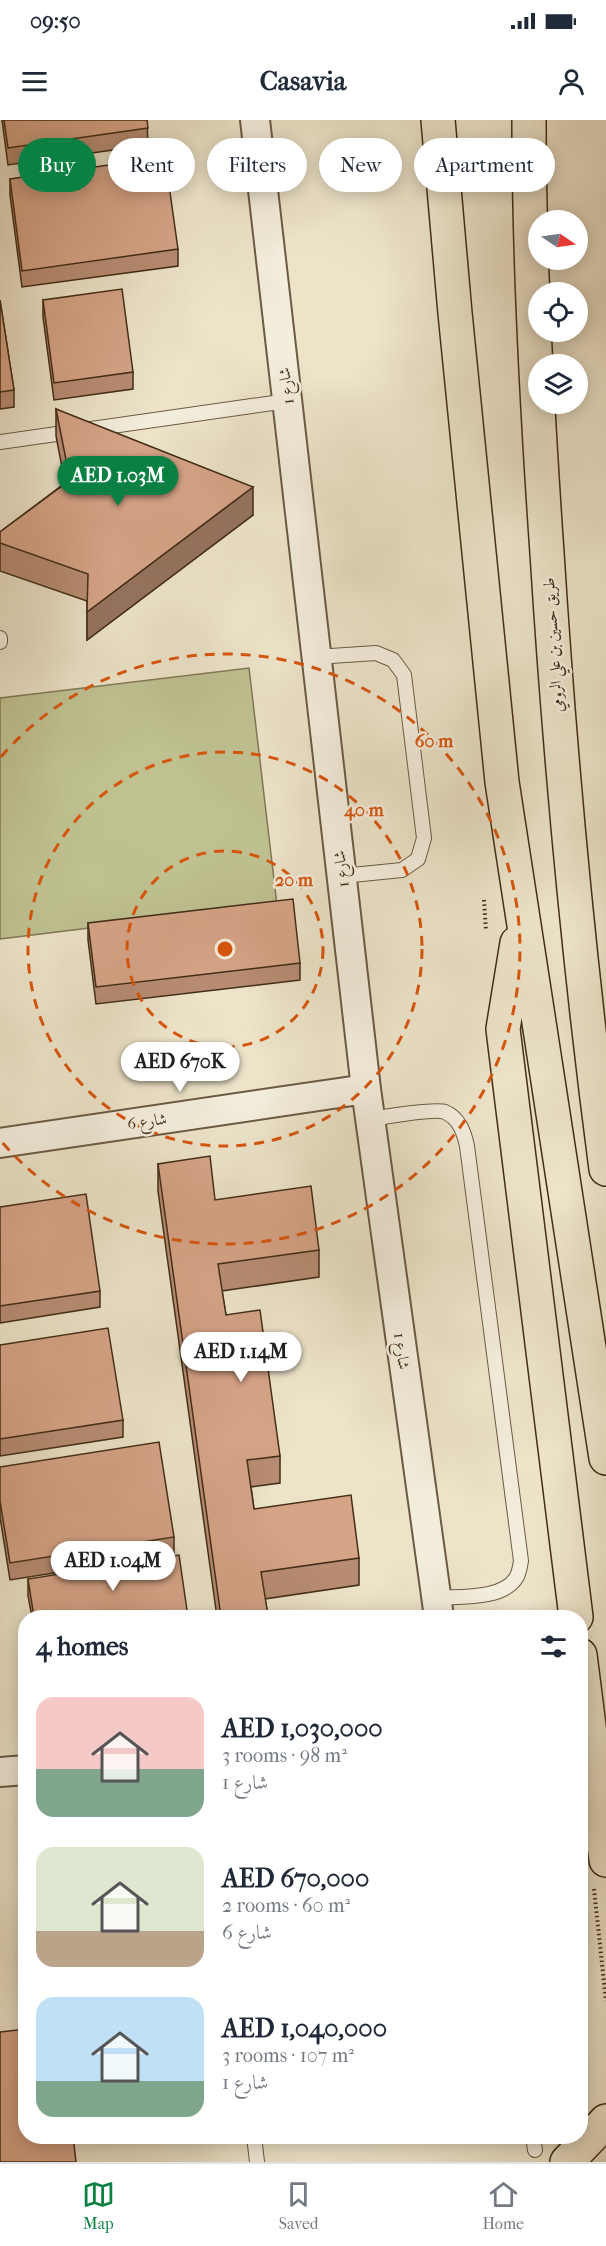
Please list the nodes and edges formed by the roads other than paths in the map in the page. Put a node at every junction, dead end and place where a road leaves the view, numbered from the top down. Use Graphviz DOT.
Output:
graph roads {
  1 [pos="255,120"];
  2 [pos="438,120"];
  3 [pos="529,120"];
  4 [pos="287,401"];
  5 [pos="0,442"];
  6 [pos="316,657"];
  7 [pos="342,876"];
  8 [pos="522,911"];
  9 [pos="366,1089"];
  10 [pos="370,1119"];
  11 [pos="0,1143"];
  12 [pos="606,1169"];
  13 [pos="606,1458"];
  14 [pos="570,1570"];
  15 [pos="438,1607"];
  16 [pos="562,1610"];
  17 [pos="575,1610"];
  18 [pos="588,1718"];
  19 [pos="18,1771"];
  20 [pos="0,1772"];
  21 [pos="606,1860"];
  22 [pos="606,2121"];
  23 [pos="588,2140"];
  24 [pos="255,2144"];
  25 [pos="584,2144"];
  26 [pos="257,2162"];
  27 [pos="567,2162"];
  1 -- 4 [label="street, شارع 1"];
  2 -- 8 [label="highway"];
  3 -- 12 [label="highway, طريق حسين بن علي الرومي"];
  4 -- 5 [label="lane"];
  4 -- 6 [label="street, شارع 1"];
  6 -- 7 [label="street, شارع 1"];
  6 -- 7 [label="lane"];
  7 -- 9 [label="street, شارع 1"];
  8 -- 13 [label="highway"];
  8 -- 14 [label="highway"];
  9 -- 10 [label="street, شارع 1"];
  9 -- 11 [label="street, شارع 6"];
  10 -- 15 [label="street, شارع 1"];
  10 -- 15 [label="lane"];
  14 -- 16 [label="street"];
  14 -- 17 [label="highway"];
  18 -- 21 [label="highway"];
  19 -- 20 [label="street"];
  22 -- 23 [label="highway"];
  24 -- 26 [label="lane"];
  25 -- 27 [label="highway"];
}
